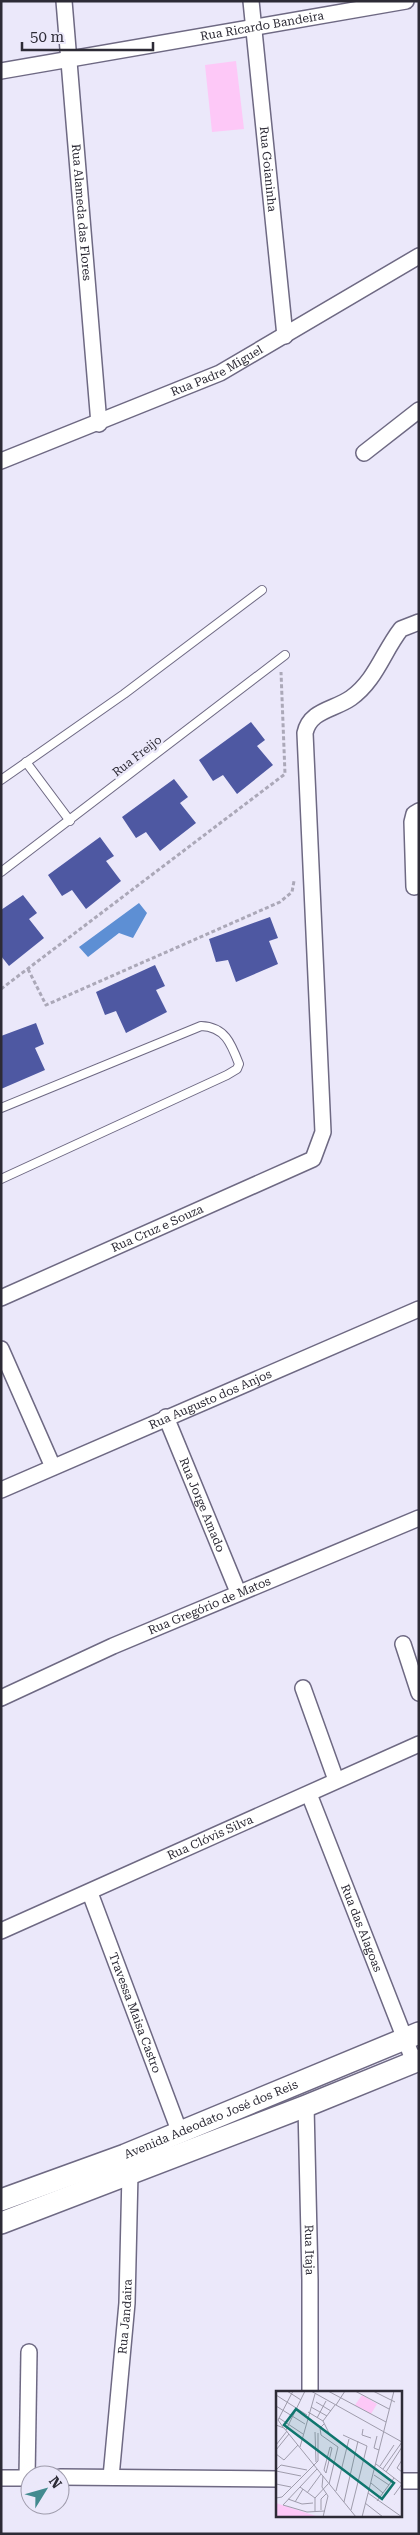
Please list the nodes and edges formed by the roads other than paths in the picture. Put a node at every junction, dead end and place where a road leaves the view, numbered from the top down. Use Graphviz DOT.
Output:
graph roads {
  1 [pos="64,1"];
  2 [pos="251,1"];
  3 [pos="406,1"];
  4 [pos="253,28"];
  5 [pos="67,58"];
  6 [pos="1,71"];
  7 [pos="419,256"];
  8 [pos="285,336"];
  9 [pos="419,410"];
  10 [pos="99,424"];
  11 [pos="364,453"];
  12 [pos="1,461"];
  13 [pos="262,590"];
  14 [pos="419,622"];
  15 [pos="283,657"];
  16 [pos="26,762"];
  17 [pos="1,780"];
  18 [pos="419,811"];
  19 [pos="70,821"];
  20 [pos="1,872"];
  21 [pos="414,886"];
  22 [pos="1,1108"];
  23 [pos="1,1179"];
  24 [pos="1,1298"];
  25 [pos="419,1309"];
  26 [pos="1,1349"];
  27 [pos="166,1417"];
  28 [pos="53,1467"];
  29 [pos="1,1490"];
  30 [pos="419,1518"];
  31 [pos="238,1592"];
  32 [pos="403,1644"];
  33 [pos="303,1688"];
  34 [pos="419,1693"];
  35 [pos="1,1698"];
  36 [pos="419,1744"];
  37 [pos="336,1780"];
  38 [pos="308,1794"];
  39 [pos="90,1893"];
  40 [pos="1,1931"];
  41 [pos="412,2036"];
  42 [pos="416,2061"];
  43 [pos="306,2106"];
  44 [pos="180,2133"];
  45 [pos="128,2164"];
  46 [pos="1,2200"];
  47 [pos="1,2223"];
  48 [pos="29,2352"];
  49 [pos="310,2391"];
  50 [pos="28,2465"];
  51 [pos="112,2477"];
  52 [pos="1,2478"];
  53 [pos="20,2478"];
  54 [pos="70,2478"];
  55 [pos="276,2479"];
  56 [pos="402,2480"];
  57 [pos="419,2481"];
  1 -- 5 [label="street, Rua Alameda das Flores"];
  2 -- 4 [label="street, Rua Goianinha"];
  3 -- 4 [label="street, Rua Ricardo Bandeira"];
  4 -- 5 [label="street, Rua Ricardo Bandeira"];
  4 -- 8 [label="street, Rua Goianinha"];
  5 -- 6 [label="street, Rua Ricardo Bandeira"];
  5 -- 10 [label="street, Rua Alameda das Flores"];
  7 -- 8 [label="street, Rua Padre Miguel"];
  8 -- 10 [label="street, Rua Padre Miguel"];
  9 -- 11 [label="street"];
  10 -- 12 [label="street, Rua Padre Miguel"];
  13 -- 16 [label="lane"];
  14 -- 24 [label="street, Rua Cruz e Souza"];
  15 -- 19 [label="lane, Rua Freijo"];
  16 -- 17 [label="lane"];
  16 -- 19 [label="lane"];
  18 -- 21 [label="street"];
  19 -- 20 [label="lane, Rua Freijo"];
  22 -- 23 [label="lane"];
  25 -- 27 [label="street, Rua Augusto dos Anjos"];
  26 -- 28 [label="street"];
  27 -- 28 [label="street, Rua Augusto dos Anjos"];
  27 -- 31 [label="street, Rua Jorge Amado"];
  28 -- 29 [label="street, Rua Augusto dos Anjos"];
  30 -- 31 [label="street, Rua Gregório de Matos"];
  31 -- 35 [label="street, Rua Gregório de Matos"];
  32 -- 34 [label="street"];
  33 -- 37 [label="street"];
  36 -- 37 [label="street, Rua Clóvis Silva"];
  37 -- 38 [label="street, Rua Clóvis Silva"];
  38 -- 39 [label="street, Rua Clóvis Silva"];
  38 -- 41 [label="street, Rua das Alagoas"];
  39 -- 40 [label="street, Rua Clóvis Silva"];
  39 -- 44 [label="street, Travessa Maisa Castro"];
  41 -- 42 [label="street, Rua das Alagoas"];
  41 -- 44 [label="main road, Avenida Adeodato José dos Reis"];
  42 -- 43 [label="main road, Avenida Adeodato José dos Reis"];
  43 -- 45 [label="main road, Avenida Adeodato José dos Reis"];
  43 -- 49 [label="street, Rua Itaja"];
  44 -- 45 [label="main road, Avenida Adeodato José dos Reis"];
  45 -- 46 [label="main road, Avenida Adeodato José dos Reis"];
  45 -- 47 [label="main road, Avenida Adeodato José dos Reis"];
  45 -- 51 [label="street, Rua Jandaira"];
  48 -- 50 [label="street"];
  51 -- 54 [label="street"];
  51 -- 55 [label="street"];
  52 -- 53 [label="street"];
  56 -- 57 [label="street"];
}
